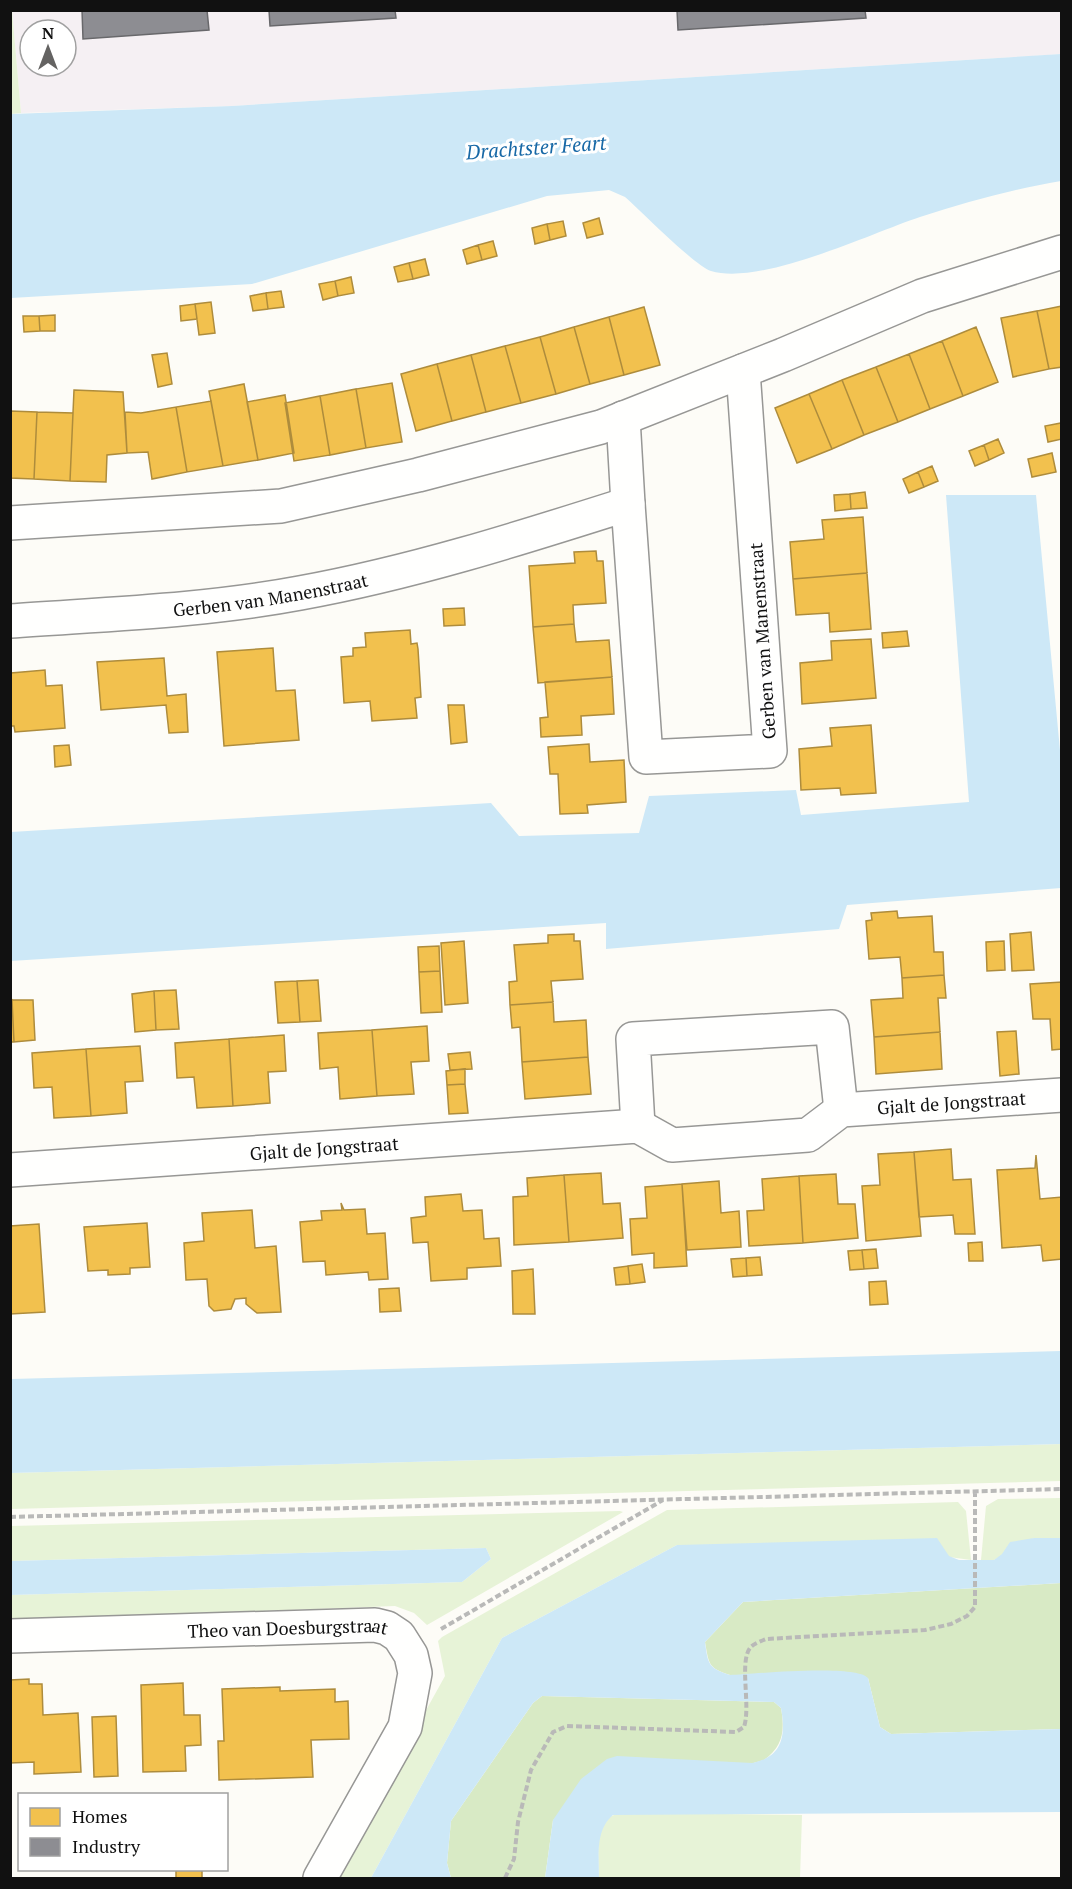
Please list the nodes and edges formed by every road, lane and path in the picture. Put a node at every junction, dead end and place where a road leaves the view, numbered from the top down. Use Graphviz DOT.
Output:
graph roads {
  1 [pos="1062,252"];
  2 [pos="743,371"];
  3 [pos="623,418"];
  4 [pos="628,504"];
  5 [pos="10,523"];
  6 [pos="10,621"];
  7 [pos="1062,1095"];
  8 [pos="841,1110"];
  9 [pos="638,1126"];
  10 [pos="10,1170"];
  11 [pos="1062,1490"];
  12 [pos="975,1492"];
  13 [pos="665,1499"];
  14 [pos="10,1517"];
  15 [pos="10,1636"];
  16 [pos="411,1655"];
  17 [pos="320,1878"];
  18 [pos="505,1878"];
  1 -- 2 [label="street"];
  2 -- 3 [label="street"];
  2 -- 4 [label="street, Gerben van Manenstraat"];
  3 -- 4 [label="street, Gerben van Manenstraat"];
  3 -- 5 [label="street"];
  4 -- 6 [label="street, Gerben van Manenstraat"];
  7 -- 8 [label="street, Gjalt de Jongstraat"];
  8 -- 9 [label="street"];
  8 -- 9 [label="street"];
  9 -- 10 [label="street, Gjalt de Jongstraat"];
  11 -- 12 [label="path"];
  12 -- 13 [label="path"];
  12 -- 18 [label="path"];
  13 -- 14 [label="path"];
  13 -- 16 [label="path"];
  15 -- 16 [label="street, Theo van Doesburgstraat"];
  16 -- 17 [label="street, Theo van Doesburgstraat"];
}
